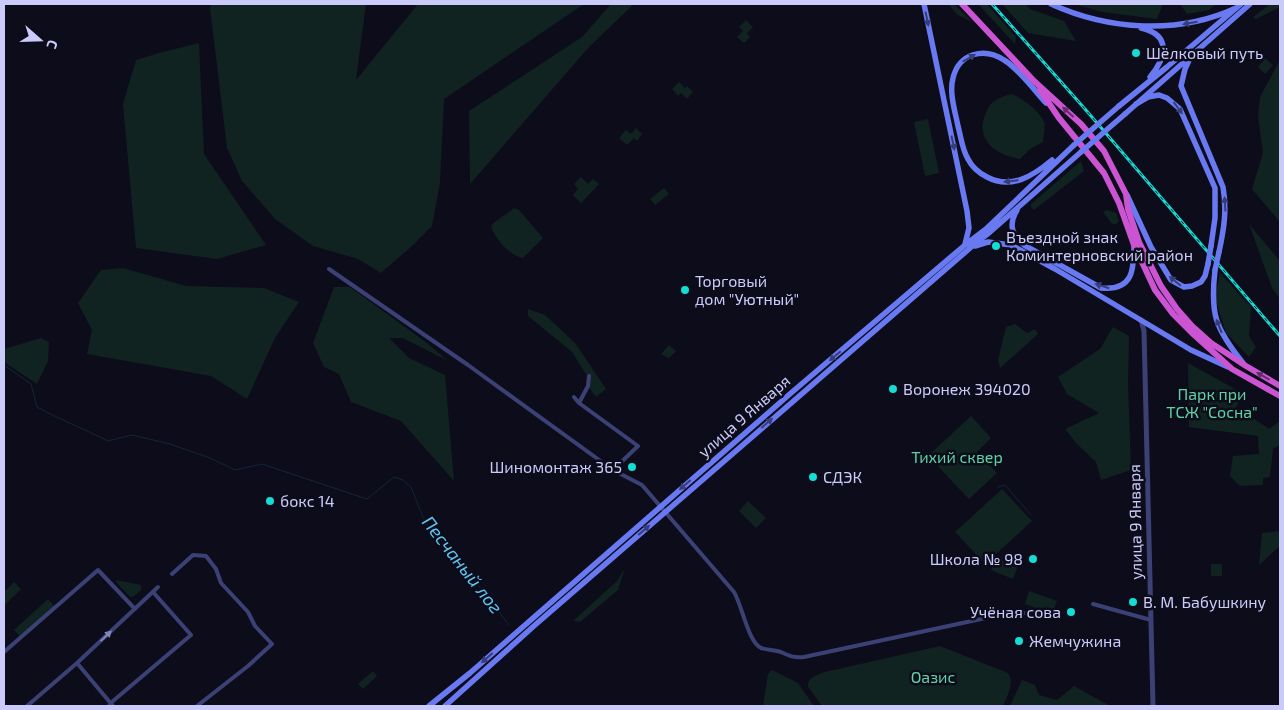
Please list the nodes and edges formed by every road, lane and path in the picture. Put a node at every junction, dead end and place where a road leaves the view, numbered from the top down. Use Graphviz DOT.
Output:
graph roads {
  1 [pos="924,4"];
  2 [pos="962,4"];
  3 [pos="1051,4"];
  4 [pos="1250,4"];
  5 [pos="1238,6"];
  6 [pos="1120,24"];
  7 [pos="1192,54"];
  8 [pos="1034,81"];
  9 [pos="1140,89"];
  10 [pos="1136,104"];
  11 [pos="1059,118"];
  12 [pos="1068,150"];
  13 [pos="1126,194"];
  14 [pos="1022,202"];
  15 [pos="1134,245"];
  16 [pos="966,248"];
  17 [pos="329,269"];
  18 [pos="1140,318"];
  19 [pos="1157,328"];
  20 [pos="1144,338"];
  21 [pos="1246,366"];
  22 [pos="1232,368"];
  23 [pos="589,376"];
  24 [pos="1280,386"];
  25 [pos="1280,396"];
  26 [pos="574,397"];
  27 [pos="579,403"];
  28 [pos="613,470"];
  29 [pos="661,506"];
  30 [pos="666,512"];
  31 [pos="620,547"];
  32 [pos="172,574"];
  33 [pos="158,587"];
  34 [pos="153,592"];
  35 [pos="1093,604"];
  36 [pos="135,609"];
  37 [pos="1024,613"];
  38 [pos="1151,620"];
  39 [pos="4,652"];
  40 [pos="77,663"];
  41 [pos="27,706"];
  42 [pos="111,706"];
  43 [pos="197,706"];
  44 [pos="429,706"];
  45 [pos="445,706"];
  46 [pos="1153,706"];
  1 -- 16 [label="main road, one-way"];
  2 -- 8 [label="highway"];
  3 -- 6 [label="main road"];
  4 -- 7 [label="main road"];
  5 -- 6 [label="main road, one-way"];
  5 -- 9 [label="main road"];
  6 -- 9 [label="main road"];
  7 -- 10 [label="main road"];
  21 -- 7 [label="main road, one-way, bridge"];
  8 -- 11 [label="highway"];
  13 -- 8 [label="highway, one-way"];
  9 -- 12 [label="main road, улица 9 Января, bridge"];
  10 -- 13 [label="main road, one-way, bridge"];
  10 -- 14 [label="main road, улица 9 Января, bridge"];
  12 -- 11 [label="main road, one-way"];
  11 -- 15 [label="highway"];
  12 -- 16 [label="main road, улица 9 Января"];
  13 -- 21 [label="highway"];
  15 -- 14 [label="main road, one-way"];
  14 -- 16 [label="main road, улица 9 Января"];
  15 -- 22 [label="highway"];
  16 -- 18 [label="main road"];
  16 -- 29 [label="main road, улица 9 Января, one-way"];
  30 -- 16 [label="main road, улица 9 Января, one-way"];
  17 -- 28 [label="street"];
  18 -- 19 [label="main road"];
  18 -- 20 [label="street, улица 9 Января"];
  19 -- 20 [label="street"];
  19 -- 22 [label="main road"];
  20 -- 38 [label="street, улица 9 Января"];
  24 -- 21 [label="highway, one-way"];
  22 -- 25 [label="highway"];
  23 -- 27 [label="street"];
  26 -- 27 [label="street"];
  27 -- 28 [label="street"];
  28 -- 29 [label="street"];
  29 -- 30 [label="street"];
  29 -- 31 [label="main road, улица 9 Января"];
  31 -- 30 [label="main road, улица 9 Января, one-way"];
  30 -- 37 [label="street"];
  31 -- 44 [label="main road, улица 9 Января, one-way"];
  31 -- 45 [label="main road, улица 9 Января"];
  32 -- 43 [label="street"];
  33 -- 34 [label="street"];
  34 -- 36 [label="street"];
  34 -- 42 [label="street"];
  35 -- 38 [label="street"];
  36 -- 39 [label="street"];
  40 -- 36 [label="street, one-way"];
  38 -- 46 [label="street, улица 9 Января"];
  40 -- 41 [label="street"];
  40 -- 42 [label="street"];
}
